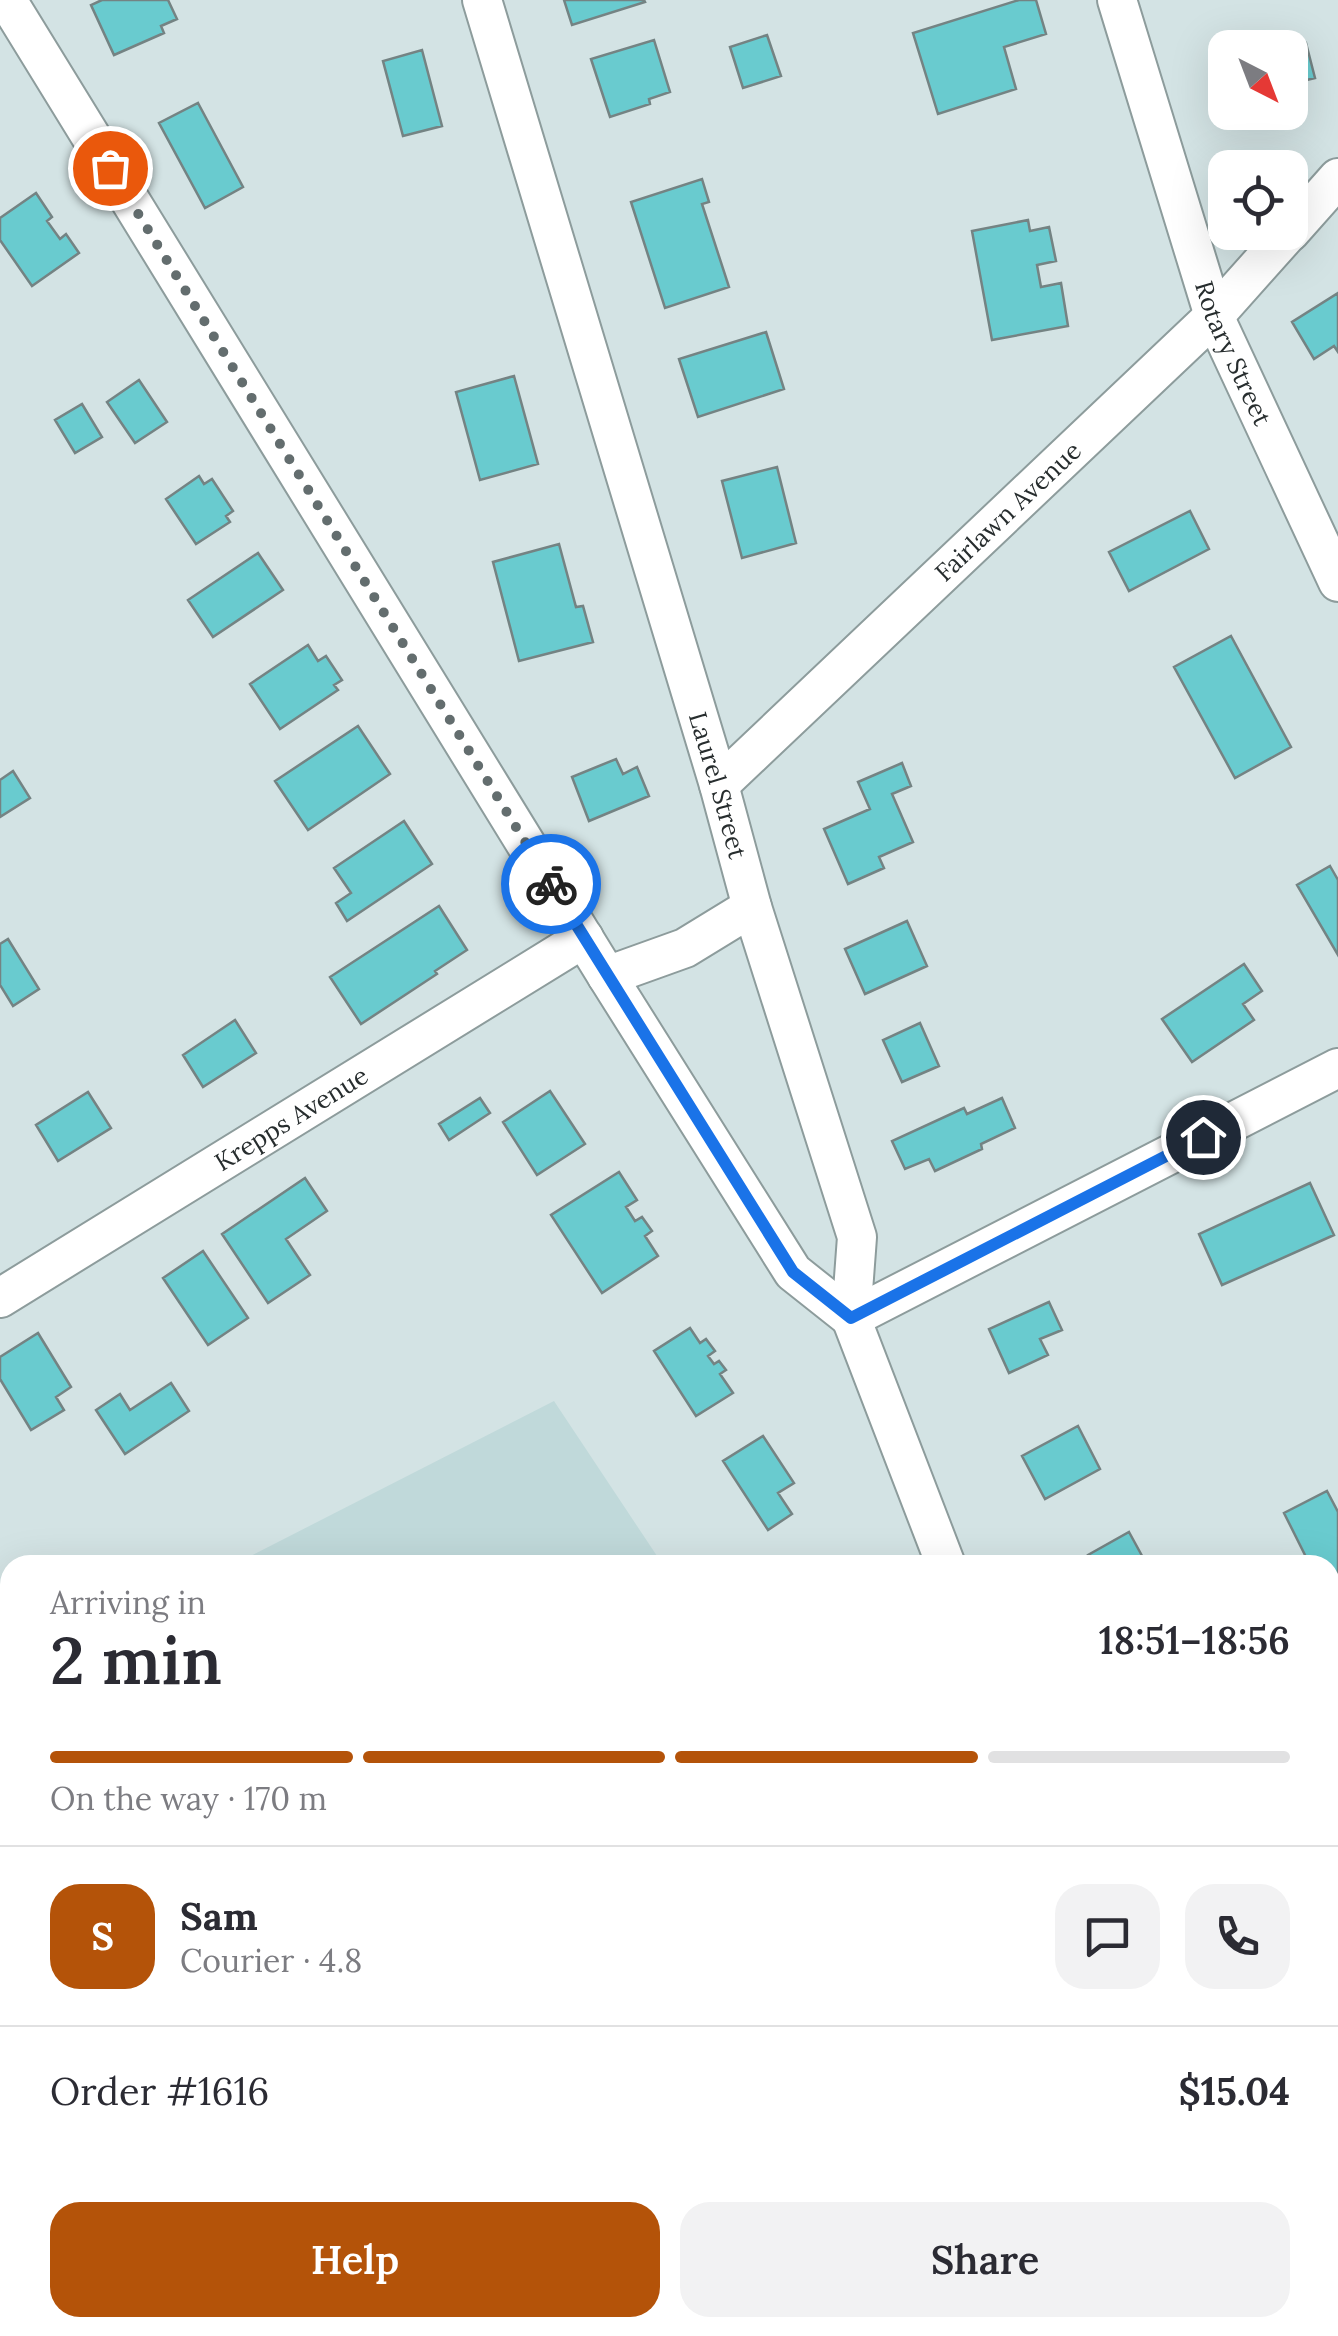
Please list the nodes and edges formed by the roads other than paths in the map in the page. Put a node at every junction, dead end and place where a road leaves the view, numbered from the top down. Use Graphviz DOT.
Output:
graph roads {
  1 [pos="8,0"];
  2 [pos="482,0"];
  3 [pos="1117,0"];
  4 [pos="1338,178"];
  5 [pos="1308,212"];
  6 [pos="1274,250"];
  7 [pos="1214,316"];
  8 [pos="1338,582"];
  9 [pos="718,784"];
  10 [pos="752,907"];
  11 [pos="584,938"];
  12 [pos="607,976"];
  13 [pos="1338,1068"];
  14 [pos="0,1298"];
  15 [pos="851,1318"];
  16 [pos="942,1555"];
  1 -- 11 [label="street"];
  2 -- 9 [label="street, Laurel Street"];
  3 -- 7 [label="street, Rotary Street"];
  4 -- 5 [label="street, Fairlawn Avenue"];
  6 -- 7 [label="street, Fairlawn Avenue"];
  7 -- 8 [label="street, Rotary Street"];
  7 -- 9 [label="street, Fairlawn Avenue"];
  9 -- 10 [label="street, Laurel Street"];
  10 -- 12 [label="street"];
  10 -- 15 [label="street, Laurel Street"];
  11 -- 12 [label="street"];
  11 -- 14 [label="street, Krepps Avenue"];
  12 -- 15 [label="street"];
  13 -- 15 [label="street"];
  15 -- 16 [label="street, Laurel Street"];
}
